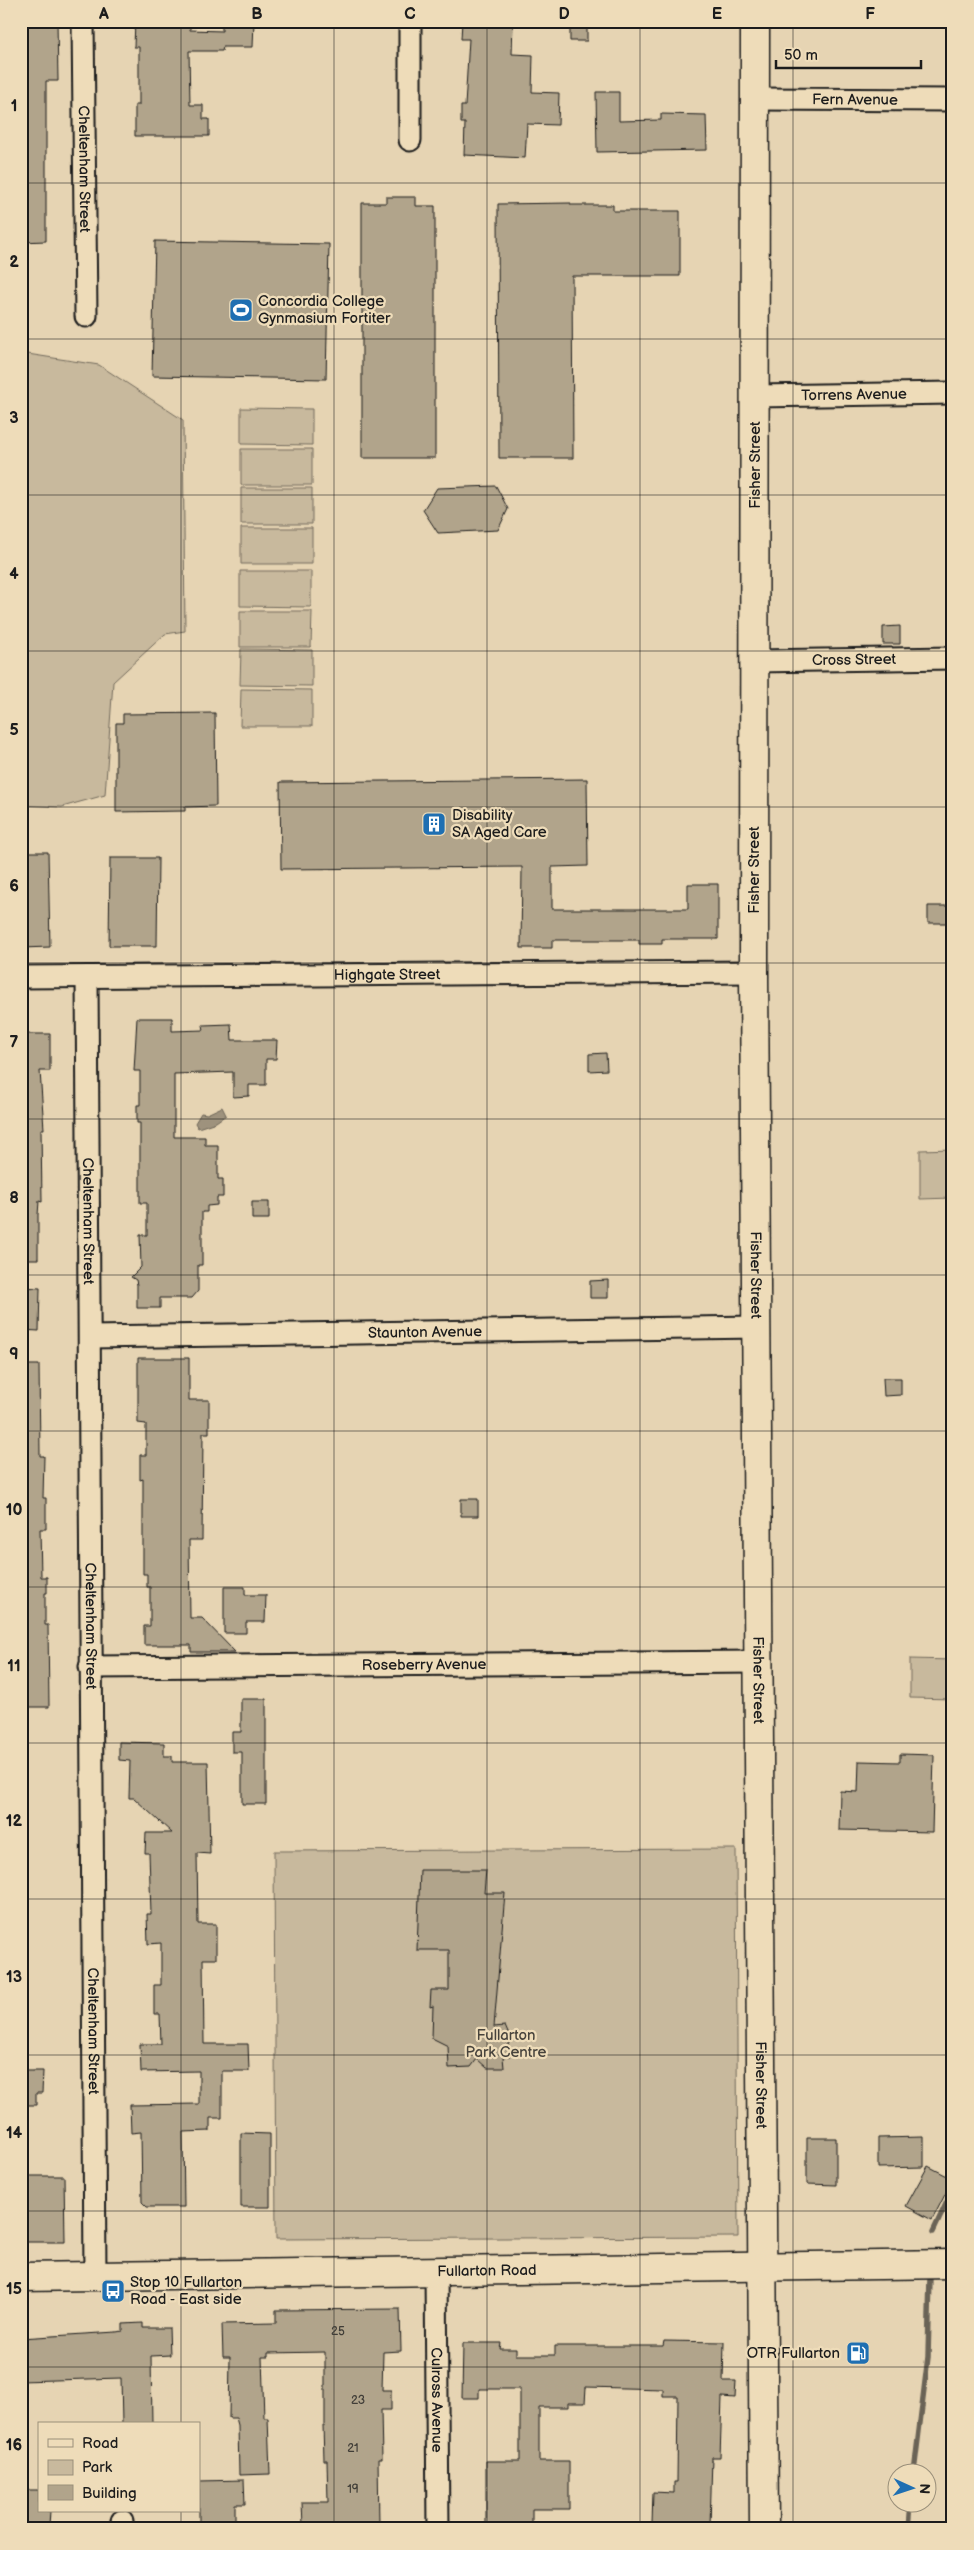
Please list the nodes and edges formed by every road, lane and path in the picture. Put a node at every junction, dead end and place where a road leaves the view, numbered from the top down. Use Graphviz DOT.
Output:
graph roads {
  1 [pos="83,21"];
  2 [pos="410,21"];
  3 [pos="755,21"];
  4 [pos="756,99"];
  5 [pos="953,100"];
  6 [pos="410,140"];
  7 [pos="86,316"];
  8 [pos="953,393"];
  9 [pos="755,396"];
  10 [pos="953,658"];
  11 [pos="754,661"];
  12 [pos="754,972"];
  13 [pos="87,976"];
  14 [pos="21,978"];
  15 [pos="758,1327"];
  16 [pos="90,1336"];
  17 [pos="757,1662"];
  18 [pos="90,1667"];
  19 [pos="953,2264"];
  20 [pos="762,2267"];
  21 [pos="436,2271"];
  22 [pos="95,2276"];
  23 [pos="21,2277"];
  24 [pos="438,2529"];
  25 [pos="764,2529"];
  1 -- 7 [label="street, Cheltenham Street"];
  2 -- 6 [label="street"];
  3 -- 4 [label="street, Fisher Street"];
  4 -- 5 [label="street, Fern Avenue"];
  4 -- 9 [label="street, Fisher Street"];
  8 -- 9 [label="street, Torrens Avenue"];
  9 -- 11 [label="street, Fisher Street"];
  10 -- 11 [label="street, Cross Street"];
  11 -- 12 [label="street, Fisher Street"];
  12 -- 13 [label="street, Highgate Street"];
  12 -- 15 [label="street, Fisher Street"];
  13 -- 14 [label="street, Highgate Street"];
  13 -- 16 [label="street, Cheltenham Street"];
  15 -- 16 [label="street, Staunton Avenue"];
  15 -- 17 [label="street, Fisher Street"];
  16 -- 18 [label="street, Cheltenham Street"];
  17 -- 18 [label="street, Roseberry Avenue"];
  17 -- 20 [label="street, Fisher Street"];
  18 -- 22 [label="street, Cheltenham Street"];
  19 -- 20 [label="street, Fullarton Road"];
  20 -- 21 [label="street, Fullarton Road"];
  20 -- 25 [label="street, Fisher Street"];
  21 -- 22 [label="street, Fullarton Road"];
  21 -- 24 [label="street, Culross Avenue"];
  22 -- 23 [label="street, Fullarton Road"];
}
